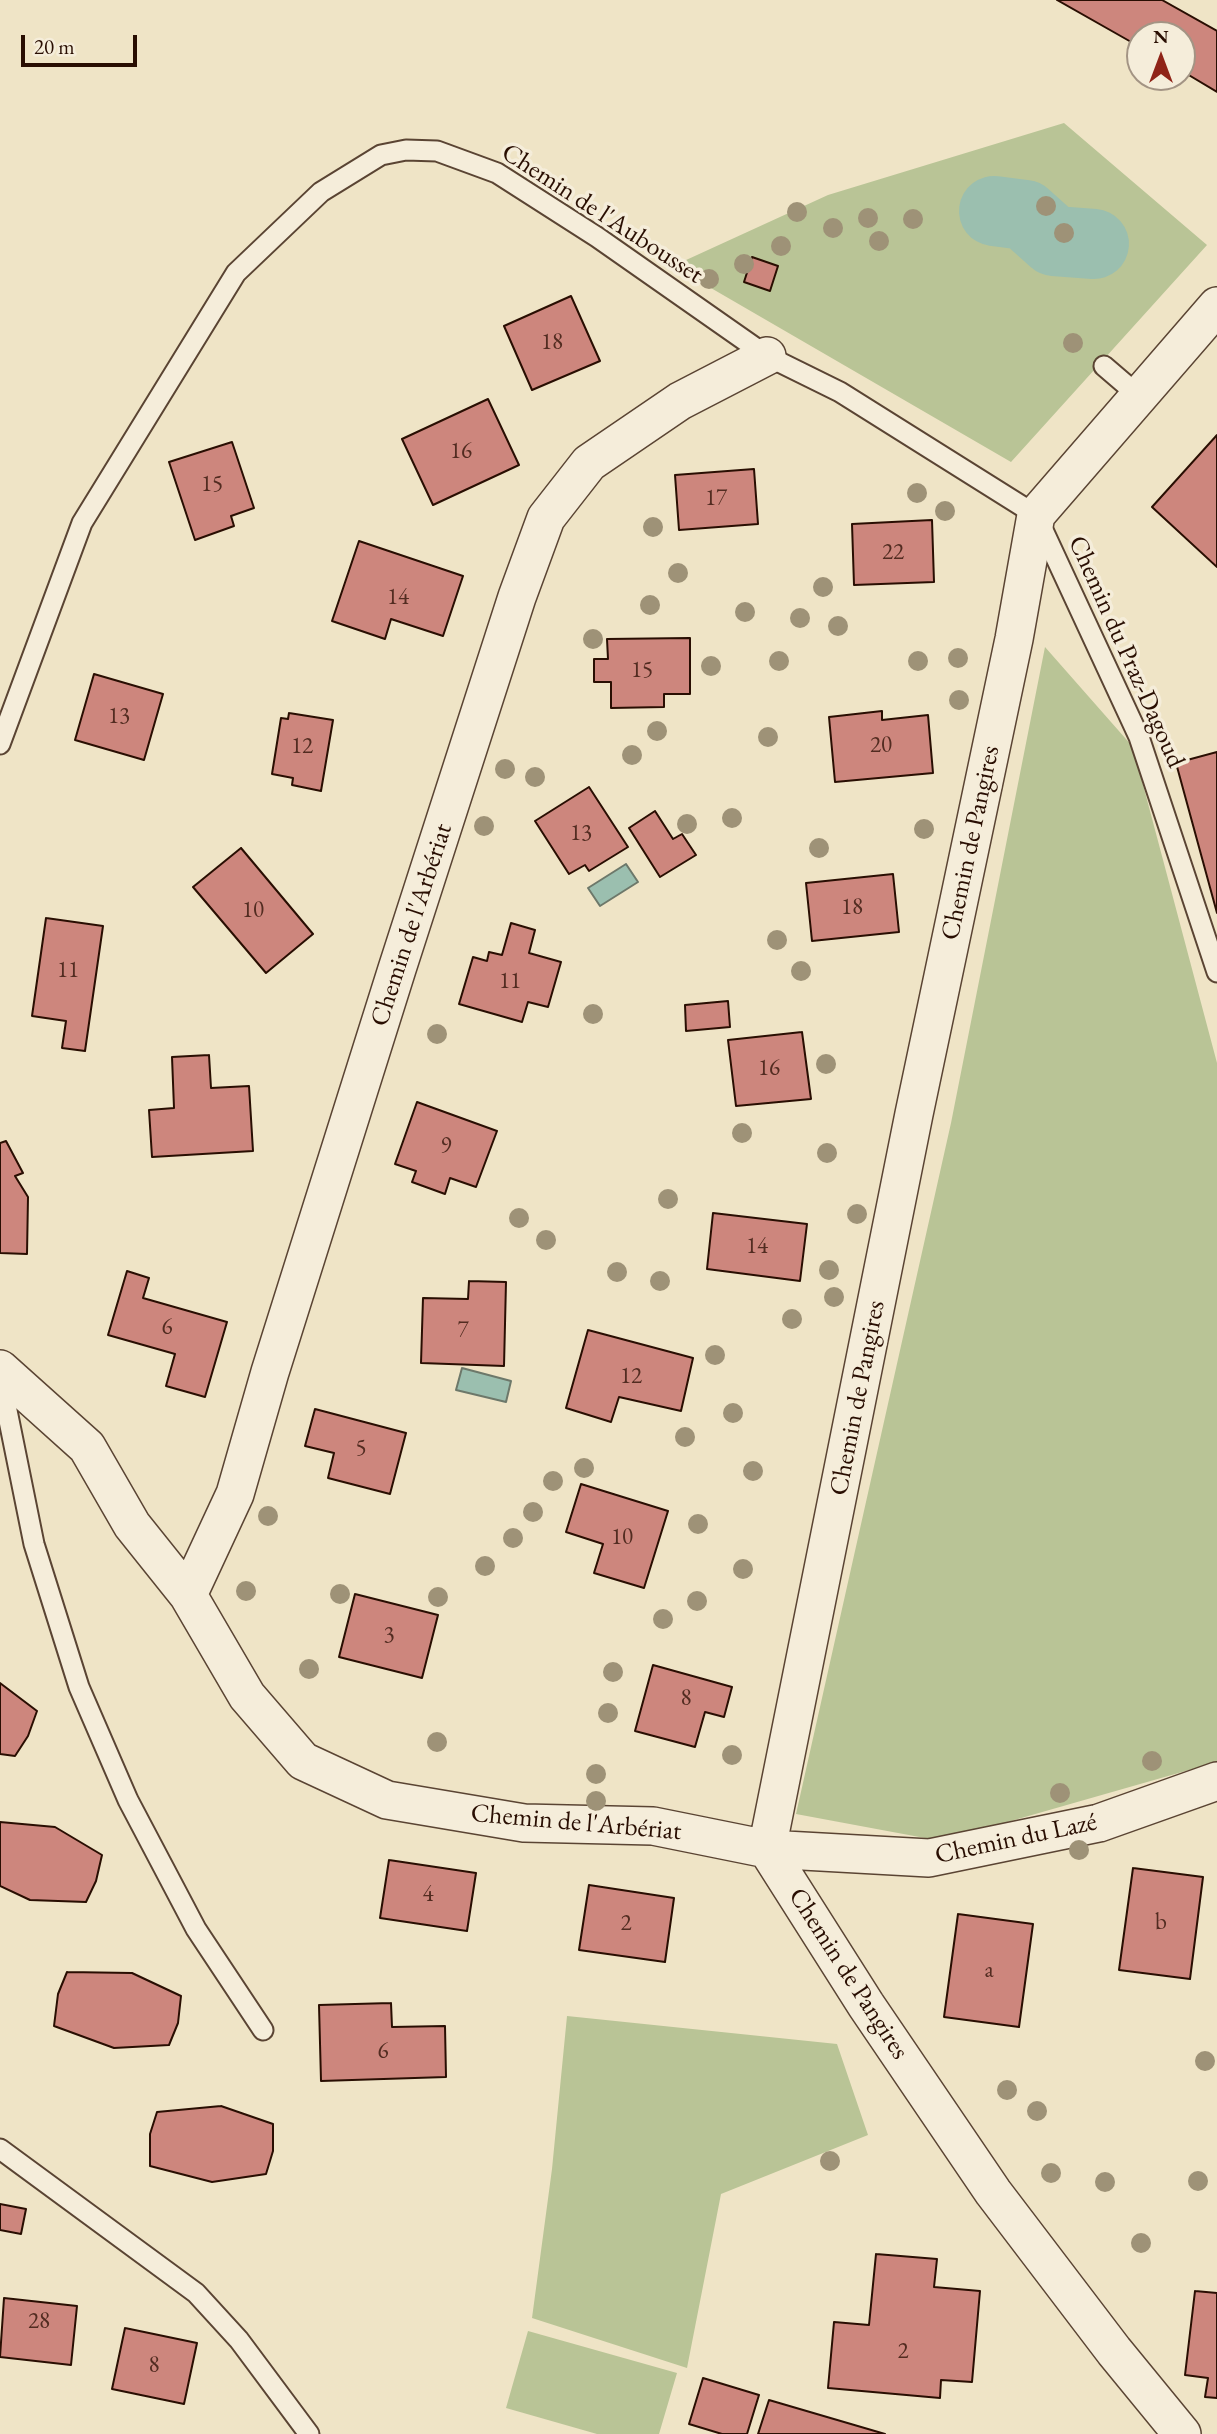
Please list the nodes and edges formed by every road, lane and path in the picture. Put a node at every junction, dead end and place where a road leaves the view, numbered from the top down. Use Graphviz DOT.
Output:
graph roads {
  1 [pos="1217,306"];
  2 [pos="767,356"];
  3 [pos="1104,366"];
  4 [pos="1139,396"];
  5 [pos="1036,514"];
  6 [pos="0,744"];
  7 [pos="1217,972"];
  8 [pos="0,1369"];
  9 [pos="0,1376"];
  10 [pos="188,1595"];
  11 [pos="1217,1781"];
  12 [pos="767,1849"];
  13 [pos="263,2030"];
  14 [pos="0,2149"];
  15 [pos="309,2434"];
  16 [pos="1182,2434"];
  1 -- 4 [label="street"];
  2 -- 5 [label="lane, Chemin de l'Aubousset"];
  2 -- 6 [label="lane, Chemin de l'Aubousset"];
  2 -- 10 [label="street, Chemin de l'Arbériat"];
  3 -- 4 [label="lane"];
  4 -- 5 [label="street"];
  5 -- 7 [label="lane, Chemin du Praz-Dagoud"];
  5 -- 12 [label="street, Chemin de Pangires"];
  8 -- 10 [label="street, Chemin de l'Arbériat"];
  9 -- 13 [label="lane"];
  10 -- 12 [label="street, Chemin de l'Arbériat"];
  11 -- 12 [label="street, Chemin du Lazé"];
  12 -- 16 [label="street, Chemin de Pangires"];
  14 -- 15 [label="lane"];
}
